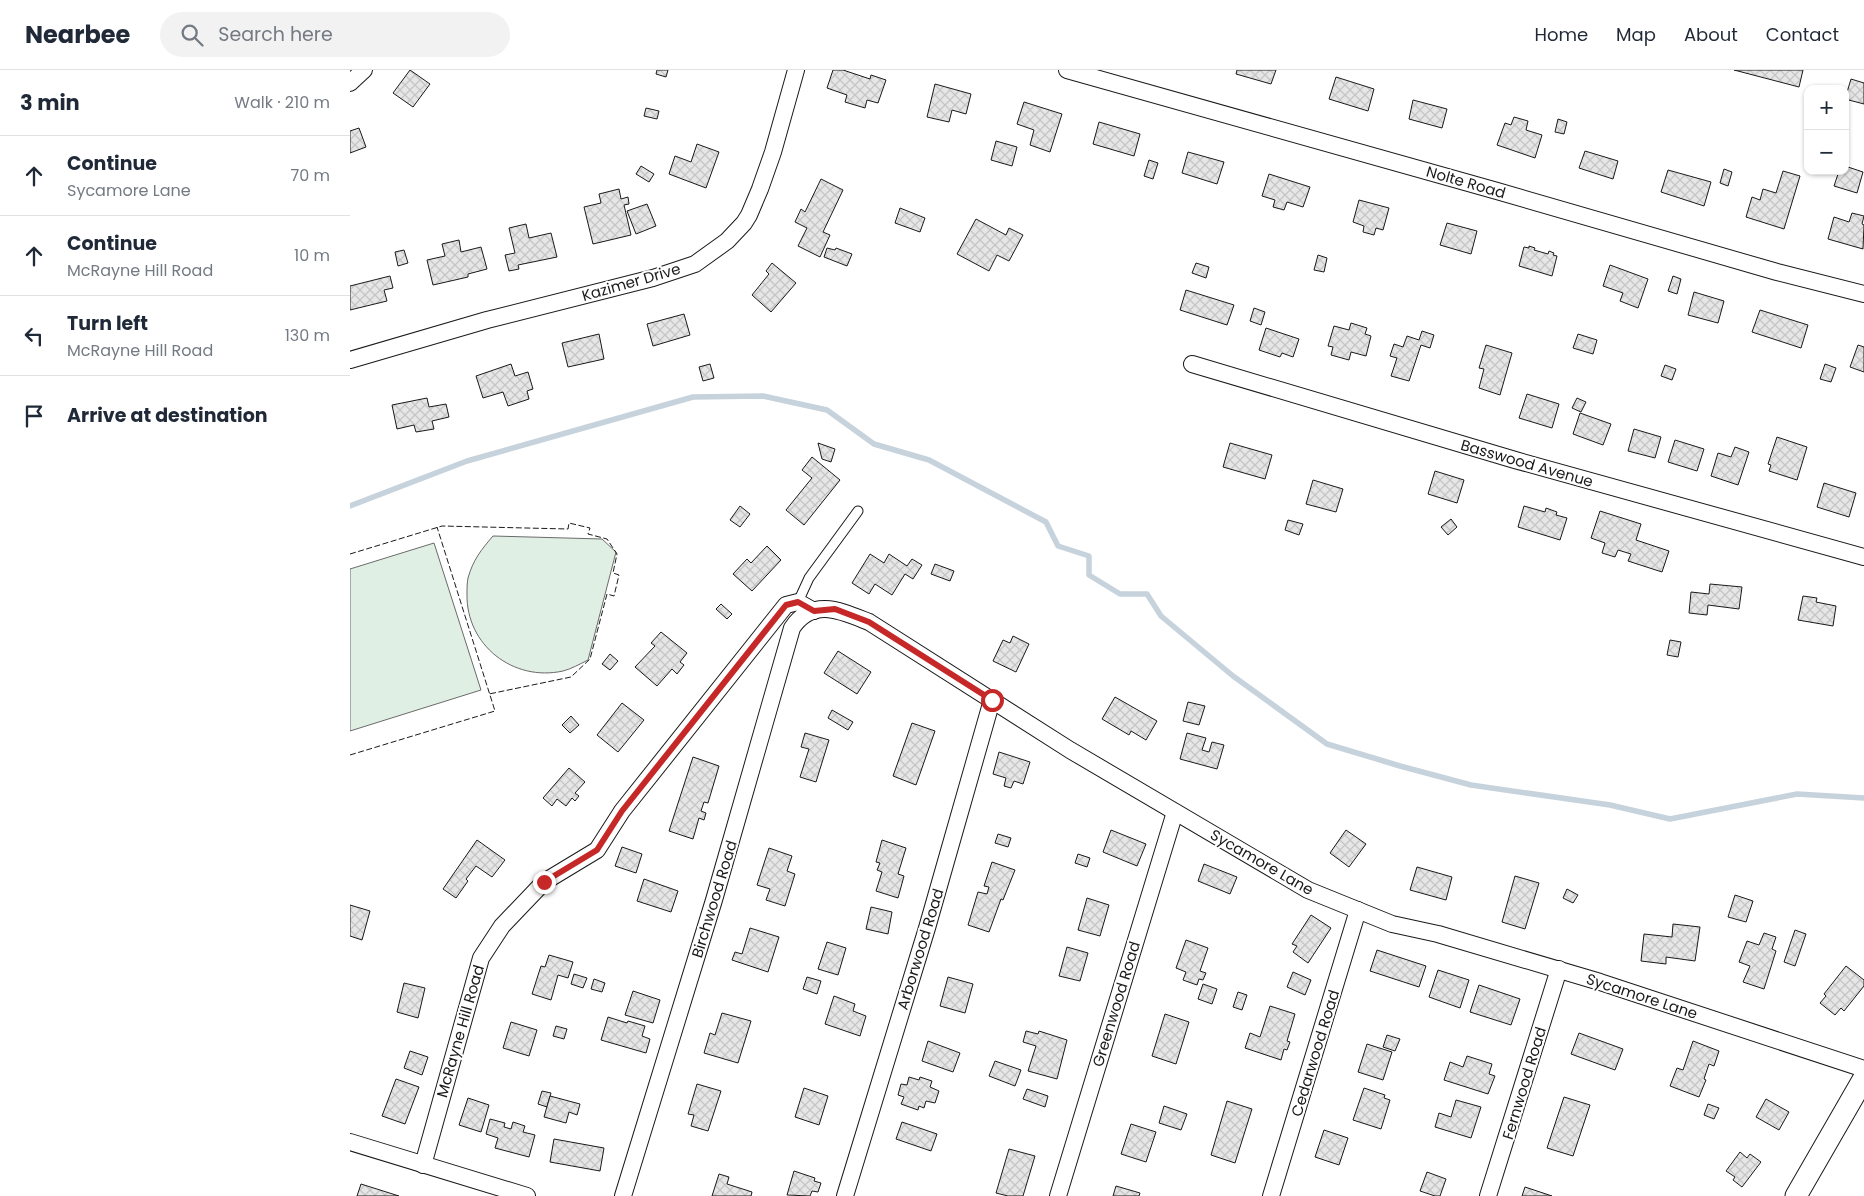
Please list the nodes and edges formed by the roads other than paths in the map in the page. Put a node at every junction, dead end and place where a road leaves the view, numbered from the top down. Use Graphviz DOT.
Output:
graph roads {
  1 [pos="364,70"];
  2 [pos="796,70"];
  3 [pos="1067,70"];
  4 [pos="350,83"];
  5 [pos="1864,294"];
  6 [pos="350,360"];
  7 [pos="1192,364"];
  8 [pos="858,511"];
  9 [pos="1864,557"];
  10 [pos="798,602"];
  11 [pos="814,611"];
  12 [pos="992,700"];
  13 [pos="1175,812"];
  14 [pos="1358,910"];
  15 [pos="1559,969"];
  16 [pos="1864,1069"];
  17 [pos="1864,1078"];
  18 [pos="350,1142"];
  19 [pos="422,1165"];
  20 [pos="528,1196"];
  21 [pos="623,1196"];
  22 [pos="845,1196"];
  23 [pos="1058,1196"];
  24 [pos="1271,1196"];
  25 [pos="1488,1196"];
  26 [pos="1796,1196"];
  1 -- 4 [label="street"];
  2 -- 6 [label="street, Kazimer Drive"];
  3 -- 5 [label="street, Nolte Road"];
  7 -- 9 [label="street, Basswood Avenue"];
  8 -- 10 [label="lane"];
  10 -- 11 [label="street"];
  10 -- 19 [label="street, McRayne Hill Road"];
  11 -- 12 [label="street, Sycamore Lane"];
  11 -- 21 [label="street, Birchwood Road"];
  12 -- 13 [label="street, Sycamore Lane"];
  12 -- 22 [label="street, Arborwood Road"];
  13 -- 14 [label="street, Sycamore Lane"];
  13 -- 23 [label="street, Greenwood Road"];
  14 -- 15 [label="street, Sycamore Lane"];
  14 -- 24 [label="street, Cedarwood Road"];
  15 -- 16 [label="street, Sycamore Lane"];
  15 -- 25 [label="street, Fernwood Road"];
  17 -- 26 [label="street"];
  18 -- 19 [label="street"];
  19 -- 20 [label="street"];
}
